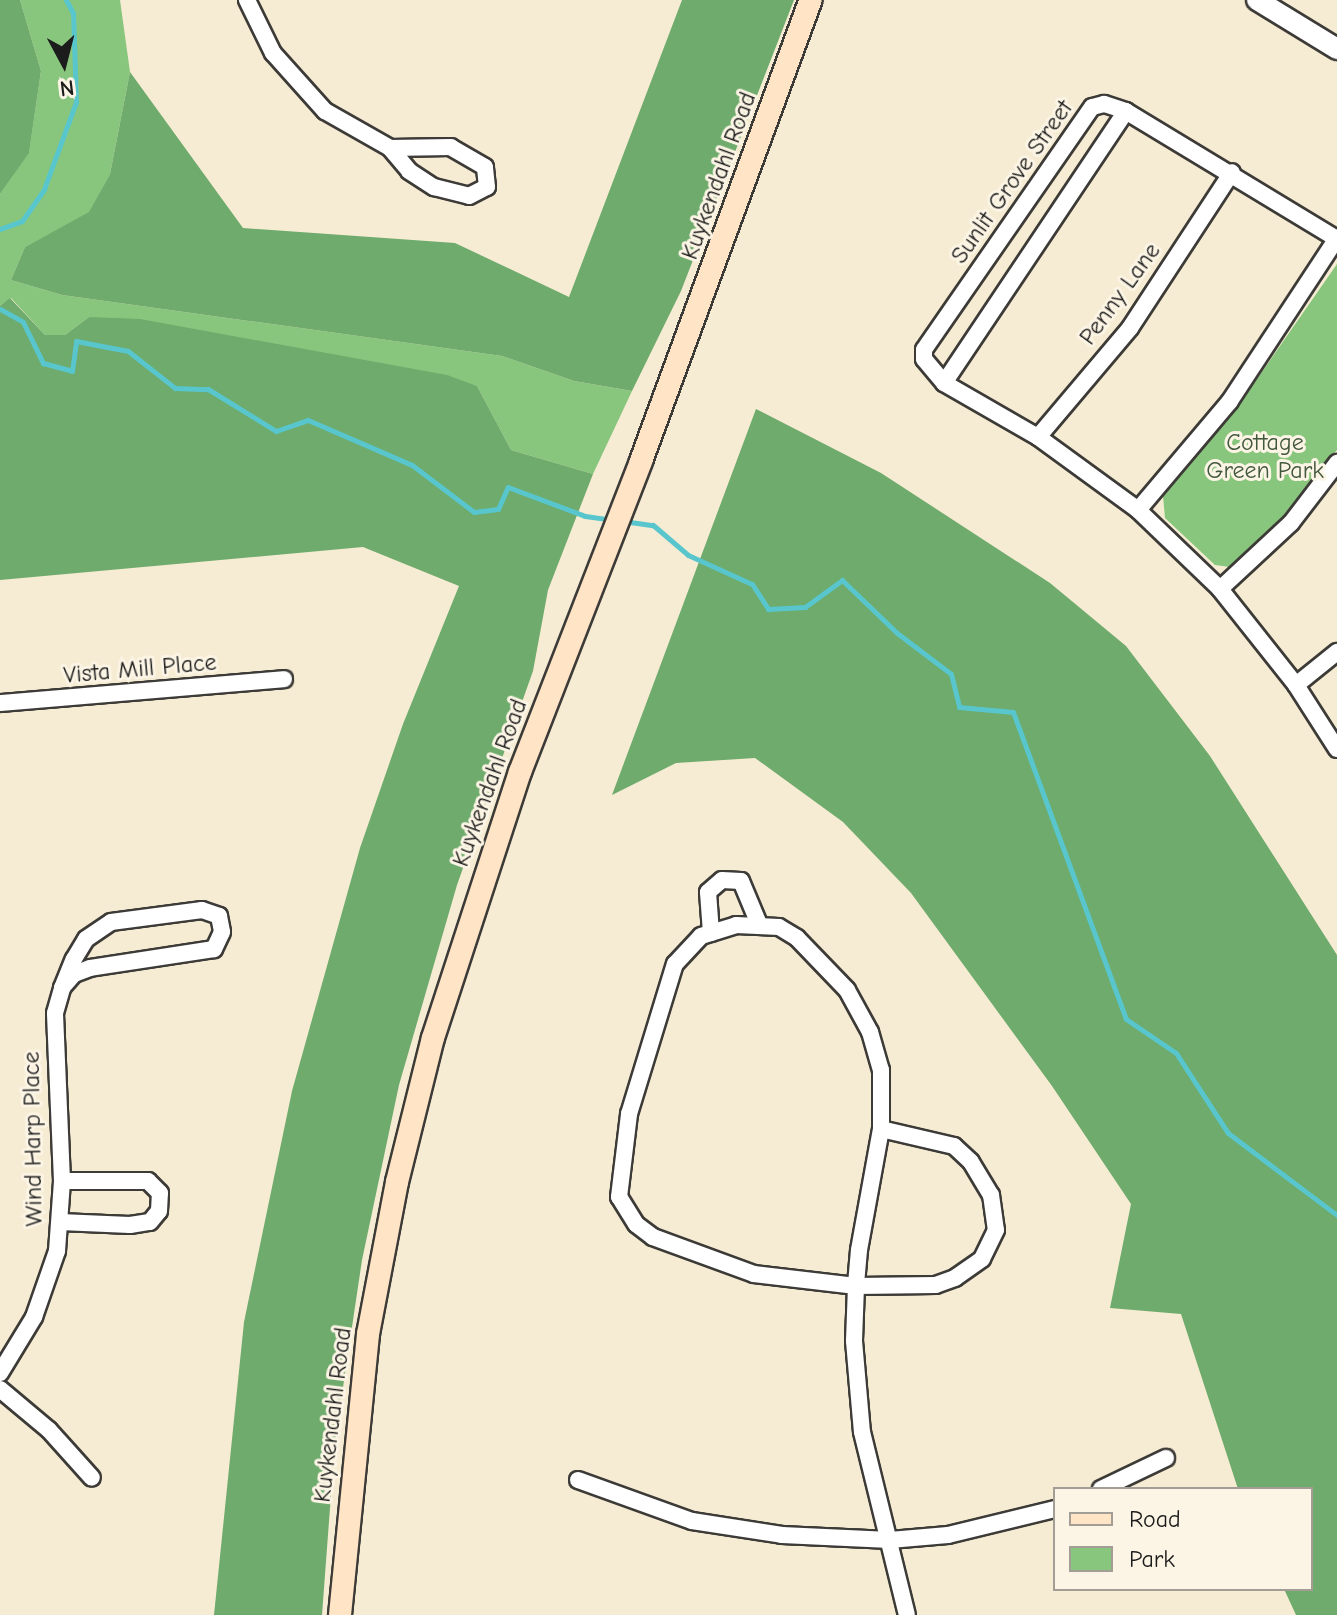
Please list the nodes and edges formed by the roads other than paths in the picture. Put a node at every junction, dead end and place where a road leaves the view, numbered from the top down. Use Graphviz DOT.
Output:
graph roads {
  1 [pos="247,0"];
  2 [pos="811,0"];
  3 [pos="1257,0"];
  4 [pos="1337,49"];
  5 [pos="1126,111"];
  6 [pos="390,148"];
  7 [pos="1232,172"];
  8 [pos="1337,239"];
  9 [pos="944,383"];
  10 [pos="1038,437"];
  11 [pos="1337,463"];
  12 [pos="1138,510"];
  13 [pos="1220,589"];
  14 [pos="1337,652"];
  15 [pos="284,679"];
  16 [pos="1296,685"];
  17 [pos="0,703"];
  18 [pos="1337,749"];
  19 [pos="759,924"];
  20 [pos="711,933"];
  21 [pos="62,988"];
  22 [pos="881,1129"];
  23 [pos="62,1181"];
  24 [pos="60,1222"];
  25 [pos="856,1286"];
  26 [pos="0,1373"];
  27 [pos="0,1389"];
  28 [pos="1166,1458"];
  29 [pos="92,1478"];
  30 [pos="578,1480"];
  31 [pos="1105,1487"];
  32 [pos="1053,1510"];
  33 [pos="890,1540"];
  34 [pos="340,1615"];
  35 [pos="907,1615"];
  1 -- 6 [label="street"];
  2 -- 34 [label="main road, Kuykendahl Road"];
  3 -- 4 [label="street"];
  5 -- 7 [label="street"];
  5 -- 9 [label="street"];
  5 -- 9 [label="street, Sunlit Grove Street"];
  6 -- 6 [label="street"];
  7 -- 8 [label="street"];
  7 -- 10 [label="street, Penny Lane"];
  8 -- 12 [label="street"];
  9 -- 10 [label="street"];
  10 -- 12 [label="street"];
  11 -- 13 [label="street"];
  12 -- 13 [label="street"];
  13 -- 16 [label="street"];
  14 -- 16 [label="street"];
  15 -- 17 [label="street, Vista Mill Place"];
  16 -- 18 [label="street"];
  19 -- 20 [label="street"];
  19 -- 20 [label="street"];
  19 -- 22 [label="street"];
  20 -- 25 [label="street"];
  21 -- 21 [label="street, Wind Harp Place"];
  21 -- 23 [label="street, Wind Harp Place"];
  22 -- 25 [label="street"];
  22 -- 25 [label="street"];
  23 -- 24 [label="street, Wind Harp Place"];
  23 -- 24 [label="street"];
  24 -- 26 [label="street, Wind Harp Place"];
  25 -- 33 [label="street"];
  27 -- 29 [label="street"];
  28 -- 31 [label="street"];
  30 -- 33 [label="street"];
  32 -- 33 [label="street"];
  33 -- 35 [label="street"];
}
